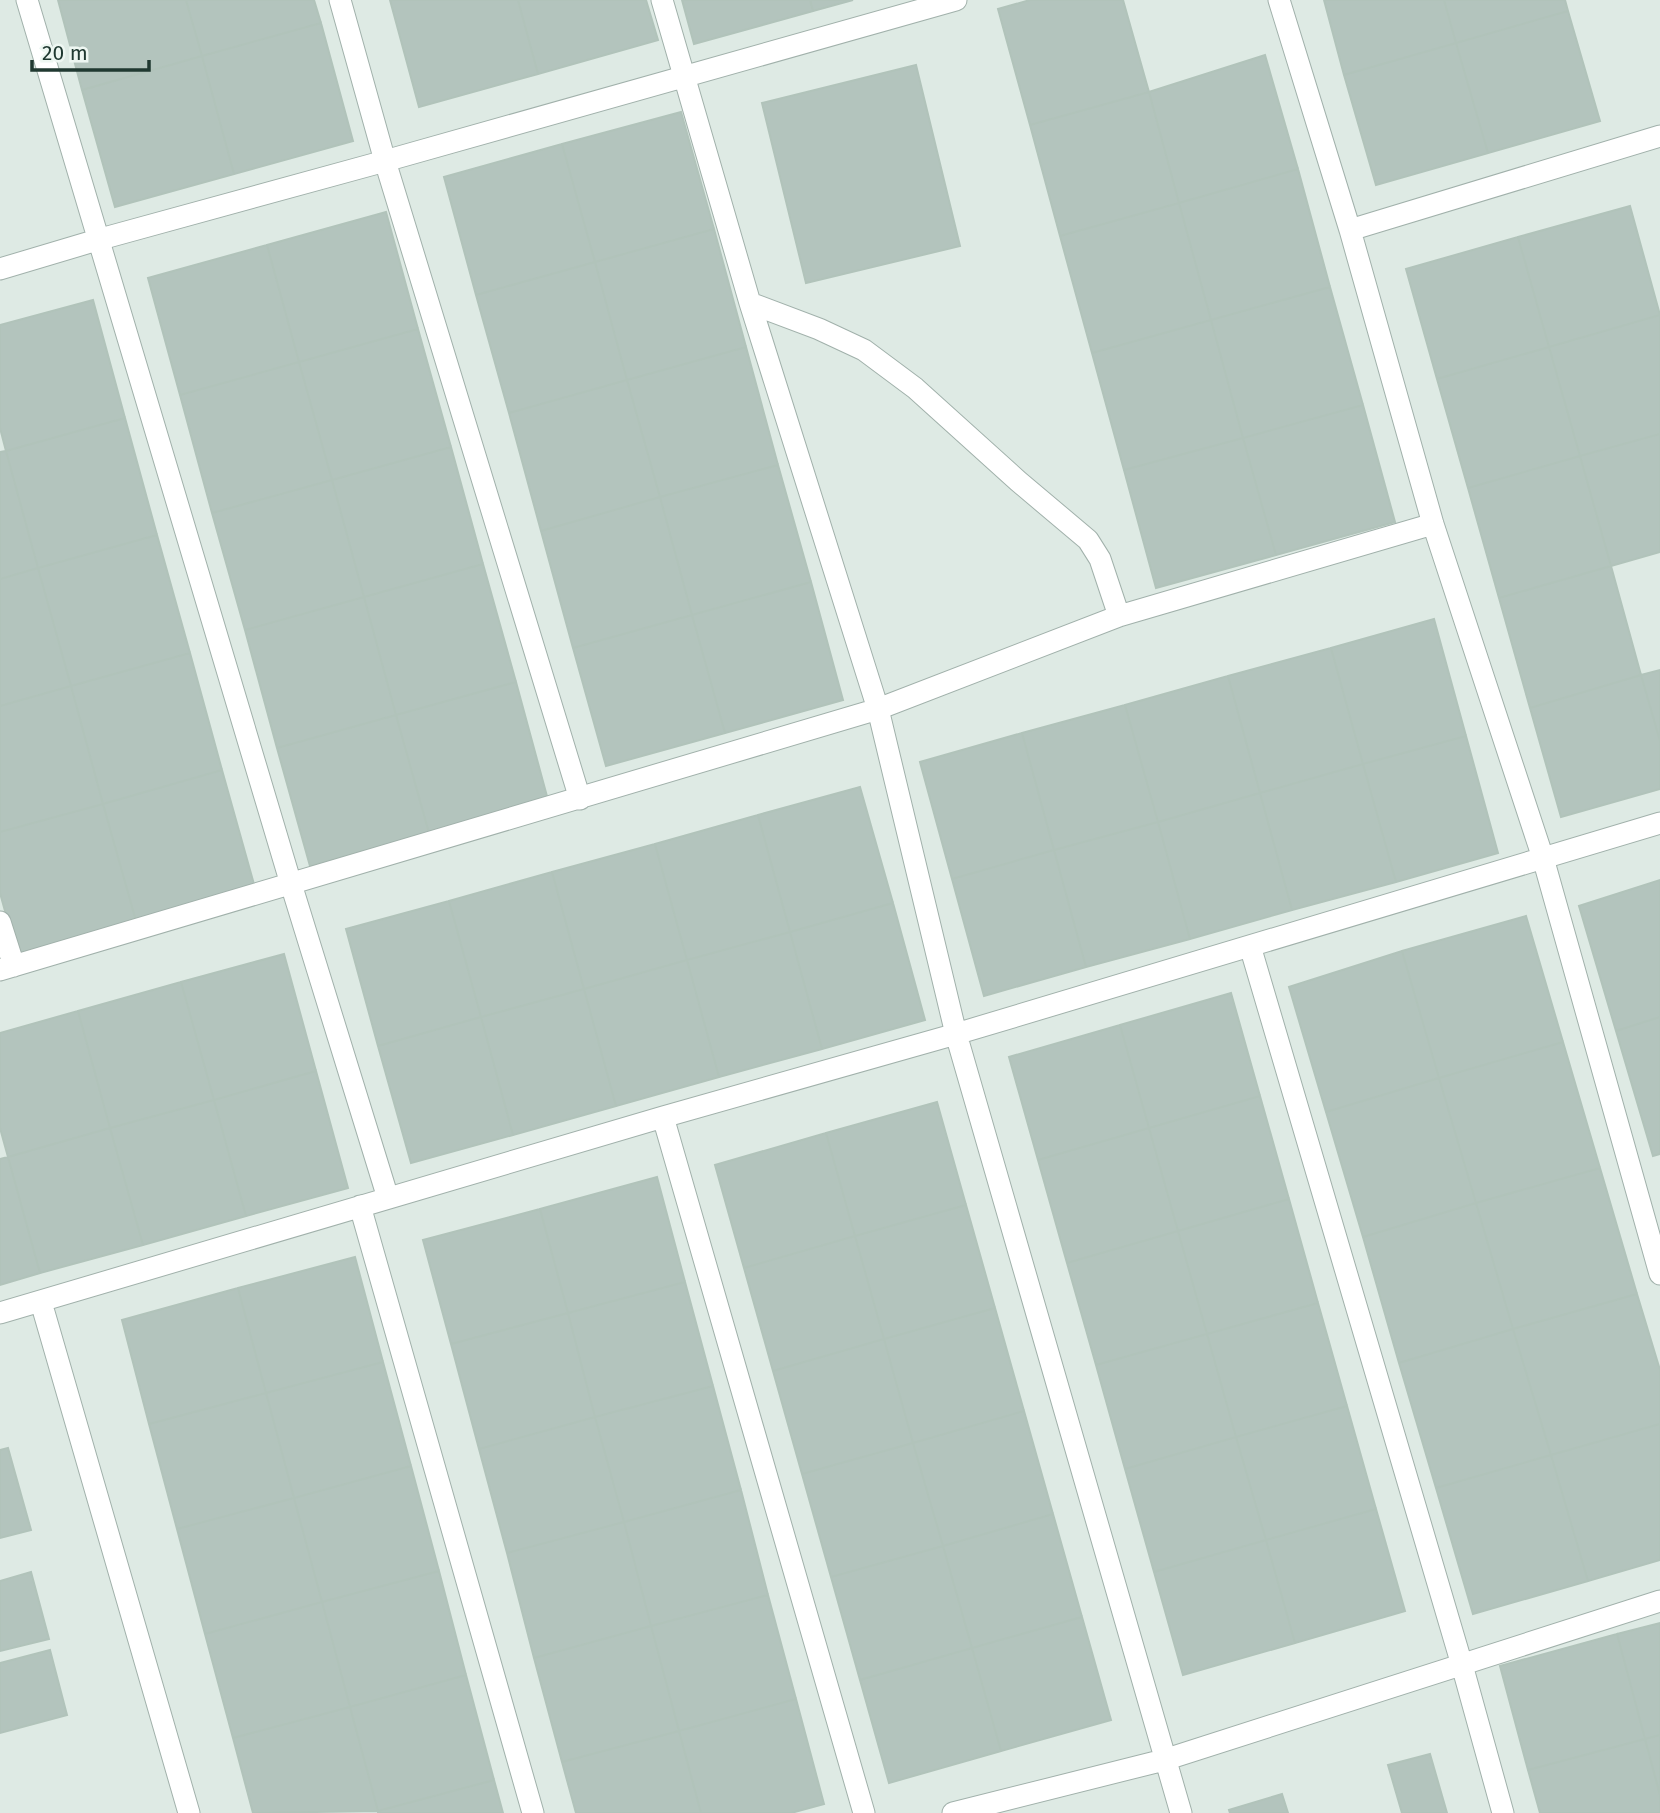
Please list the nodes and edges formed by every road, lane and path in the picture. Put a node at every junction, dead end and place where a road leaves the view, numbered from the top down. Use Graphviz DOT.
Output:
graph roads {
  1 [pos="27,0"];
  2 [pos="340,0"];
  3 [pos="662,0"];
  4 [pos="956,0"];
  5 [pos="1279,0"];
  6 [pos="684,77"];
  7 [pos="1660,136"];
  8 [pos="385,161"];
  9 [pos="1350,230"];
  10 [pos="97,240"];
  11 [pos="0,269"];
  12 [pos="750,303"];
  13 [pos="1433,524"];
  14 [pos="1119,616"];
  15 [pos="878,709"];
  16 [pos="580,799"];
  17 [pos="1660,823"];
  18 [pos="1543,858"];
  19 [pos="291,884"];
  20 [pos="0,922"];
  21 [pos="1250,946"];
  22 [pos="7,968"];
  23 [pos="956,1034"];
  24 [pos="663,1117"];
  25 [pos="388,1198"];
  26 [pos="360,1206"];
  27 [pos="1660,1274"];
  28 [pos="41,1302"];
  29 [pos="0,1313"];
  30 [pos="1660,1601"];
  31 [pos="1462,1665"];
  32 [pos="1164,1760"];
  33 [pos="189,1813"];
  34 [pos="533,1813"];
  35 [pos="864,1813"];
  36 [pos="953,1813"];
  37 [pos="1181,1813"];
  38 [pos="1503,1813"];
  1 -- 10 [label="street"];
  2 -- 8 [label="street"];
  3 -- 6 [label="street"];
  4 -- 6 [label="street"];
  5 -- 9 [label="street"];
  6 -- 8 [label="street"];
  6 -- 12 [label="street"];
  7 -- 9 [label="street"];
  8 -- 10 [label="street"];
  8 -- 16 [label="street"];
  9 -- 13 [label="street"];
  10 -- 11 [label="street"];
  10 -- 19 [label="street"];
  12 -- 14 [label="street"];
  12 -- 15 [label="street"];
  13 -- 14 [label="street"];
  13 -- 18 [label="street"];
  14 -- 15 [label="street"];
  15 -- 16 [label="street"];
  15 -- 23 [label="street"];
  16 -- 19 [label="street"];
  17 -- 18 [label="street"];
  18 -- 21 [label="street"];
  18 -- 27 [label="street"];
  19 -- 22 [label="street"];
  19 -- 25 [label="street"];
  20 -- 22 [label="street"];
  21 -- 23 [label="street"];
  21 -- 31 [label="street"];
  23 -- 24 [label="street"];
  23 -- 32 [label="street"];
  24 -- 25 [label="street"];
  24 -- 35 [label="street"];
  25 -- 26 [label="street"];
  26 -- 28 [label="street"];
  26 -- 34 [label="street"];
  28 -- 29 [label="street"];
  28 -- 33 [label="street"];
  30 -- 31 [label="street"];
  31 -- 32 [label="street"];
  31 -- 38 [label="street"];
  32 -- 36 [label="street"];
  32 -- 37 [label="street"];
}
